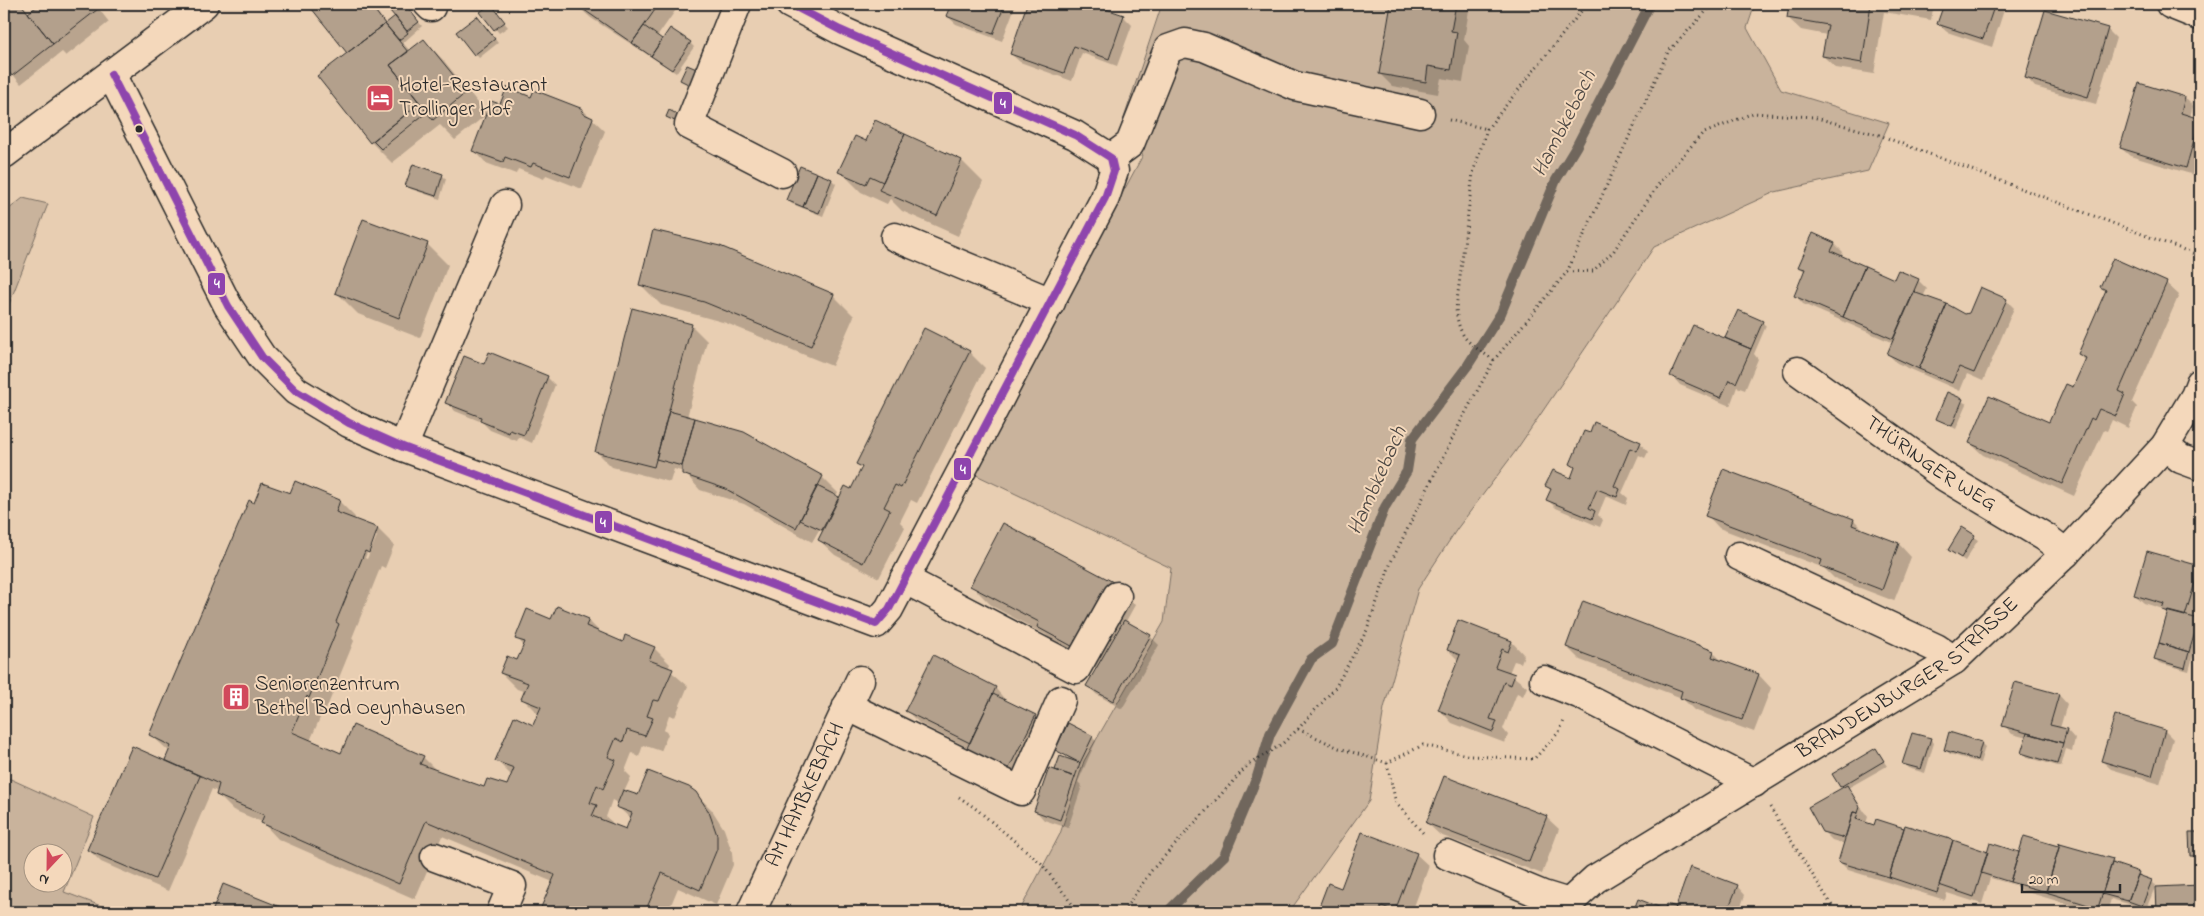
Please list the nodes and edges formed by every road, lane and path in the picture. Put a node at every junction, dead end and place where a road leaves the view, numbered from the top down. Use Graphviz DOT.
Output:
graph roads {
  1 [pos="204,4"];
  2 [pos="737,4"];
  3 [pos="790,4"];
  4 [pos="1587,4"];
  5 [pos="1713,4"];
  6 [pos="2170,4"];
  7 [pos="2200,16"];
  8 [pos="111,74"];
  9 [pos="1420,113"];
  10 [pos="1488,129"];
  11 [pos="4,154"];
  12 [pos="1111,158"];
  13 [pos="782,172"];
  14 [pos="505,205"];
  15 [pos="895,237"];
  16 [pos="2200,256"];
  17 [pos="1567,272"];
  18 [pos="1051,302"];
  19 [pos="1494,360"];
  20 [pos="1798,371"];
  21 [pos="2200,383"];
  22 [pos="2165,446"];
  23 [pos="403,447"];
  24 [pos="2200,466"];
  25 [pos="2066,552"];
  26 [pos="1739,556"];
  27 [pos="904,579"];
  28 [pos="1117,596"];
  29 [pos="1954,660"];
  30 [pos="860,680"];
  31 [pos="1544,680"];
  32 [pos="1579,694"];
  33 [pos="1061,700"];
  34 [pos="847,706"];
  35 [pos="1298,729"];
  36 [pos="1387,763"];
  37 [pos="1754,783"];
  38 [pos="951,792"];
  39 [pos="1447,856"];
  40 [pos="435,857"];
  41 [pos="1564,908"];
  42 [pos="501,912"];
  43 [pos="751,912"];
  44 [pos="1078,912"];
  45 [pos="1123,912"];
  46 [pos="1836,912"];
  1 -- 8 [label="street"];
  2 -- 13 [label="street"];
  3 -- 12 [label="street"];
  4 -- 10 [label="path"];
  5 -- 17 [label="path"];
  6 -- 7 [label="street"];
  8 -- 11 [label="street"];
  8 -- 23 [label="street"];
  9 -- 10 [label="path"];
  9 -- 12 [label="street"];
  10 -- 19 [label="path"];
  12 -- 18 [label="street"];
  14 -- 23 [label="street"];
  15 -- 18 [label="street"];
  16 -- 17 [label="path"];
  17 -- 19 [label="path"];
  18 -- 27 [label="street"];
  19 -- 35 [label="path"];
  20 -- 25 [label="street, THÜRINGER WEG"];
  21 -- 22 [label="street, BRANDENBURGER STRASSE"];
  22 -- 24 [label="street"];
  22 -- 25 [label="street, BRANDENBURGER STRASSE"];
  23 -- 27 [label="street"];
  25 -- 29 [label="street, BRANDENBURGER STRASSE"];
  26 -- 29 [label="street"];
  27 -- 28 [label="street"];
  29 -- 37 [label="street, BRANDENBURGER STRASSE"];
  30 -- 34 [label="street, AM HAMBKEBACH"];
  31 -- 32 [label="street"];
  32 -- 36 [label="path"];
  32 -- 37 [label="street"];
  33 -- 34 [label="street"];
  34 -- 43 [label="street, AM HAMBKEBACH"];
  35 -- 36 [label="path"];
  35 -- 45 [label="path"];
  36 -- 39 [label="path"];
  37 -- 41 [label="street, BRANDENBURGER STRASSE"];
  37 -- 46 [label="path"];
  38 -- 44 [label="path"];
  39 -- 41 [label="street"];
  40 -- 42 [label="street"];
}
